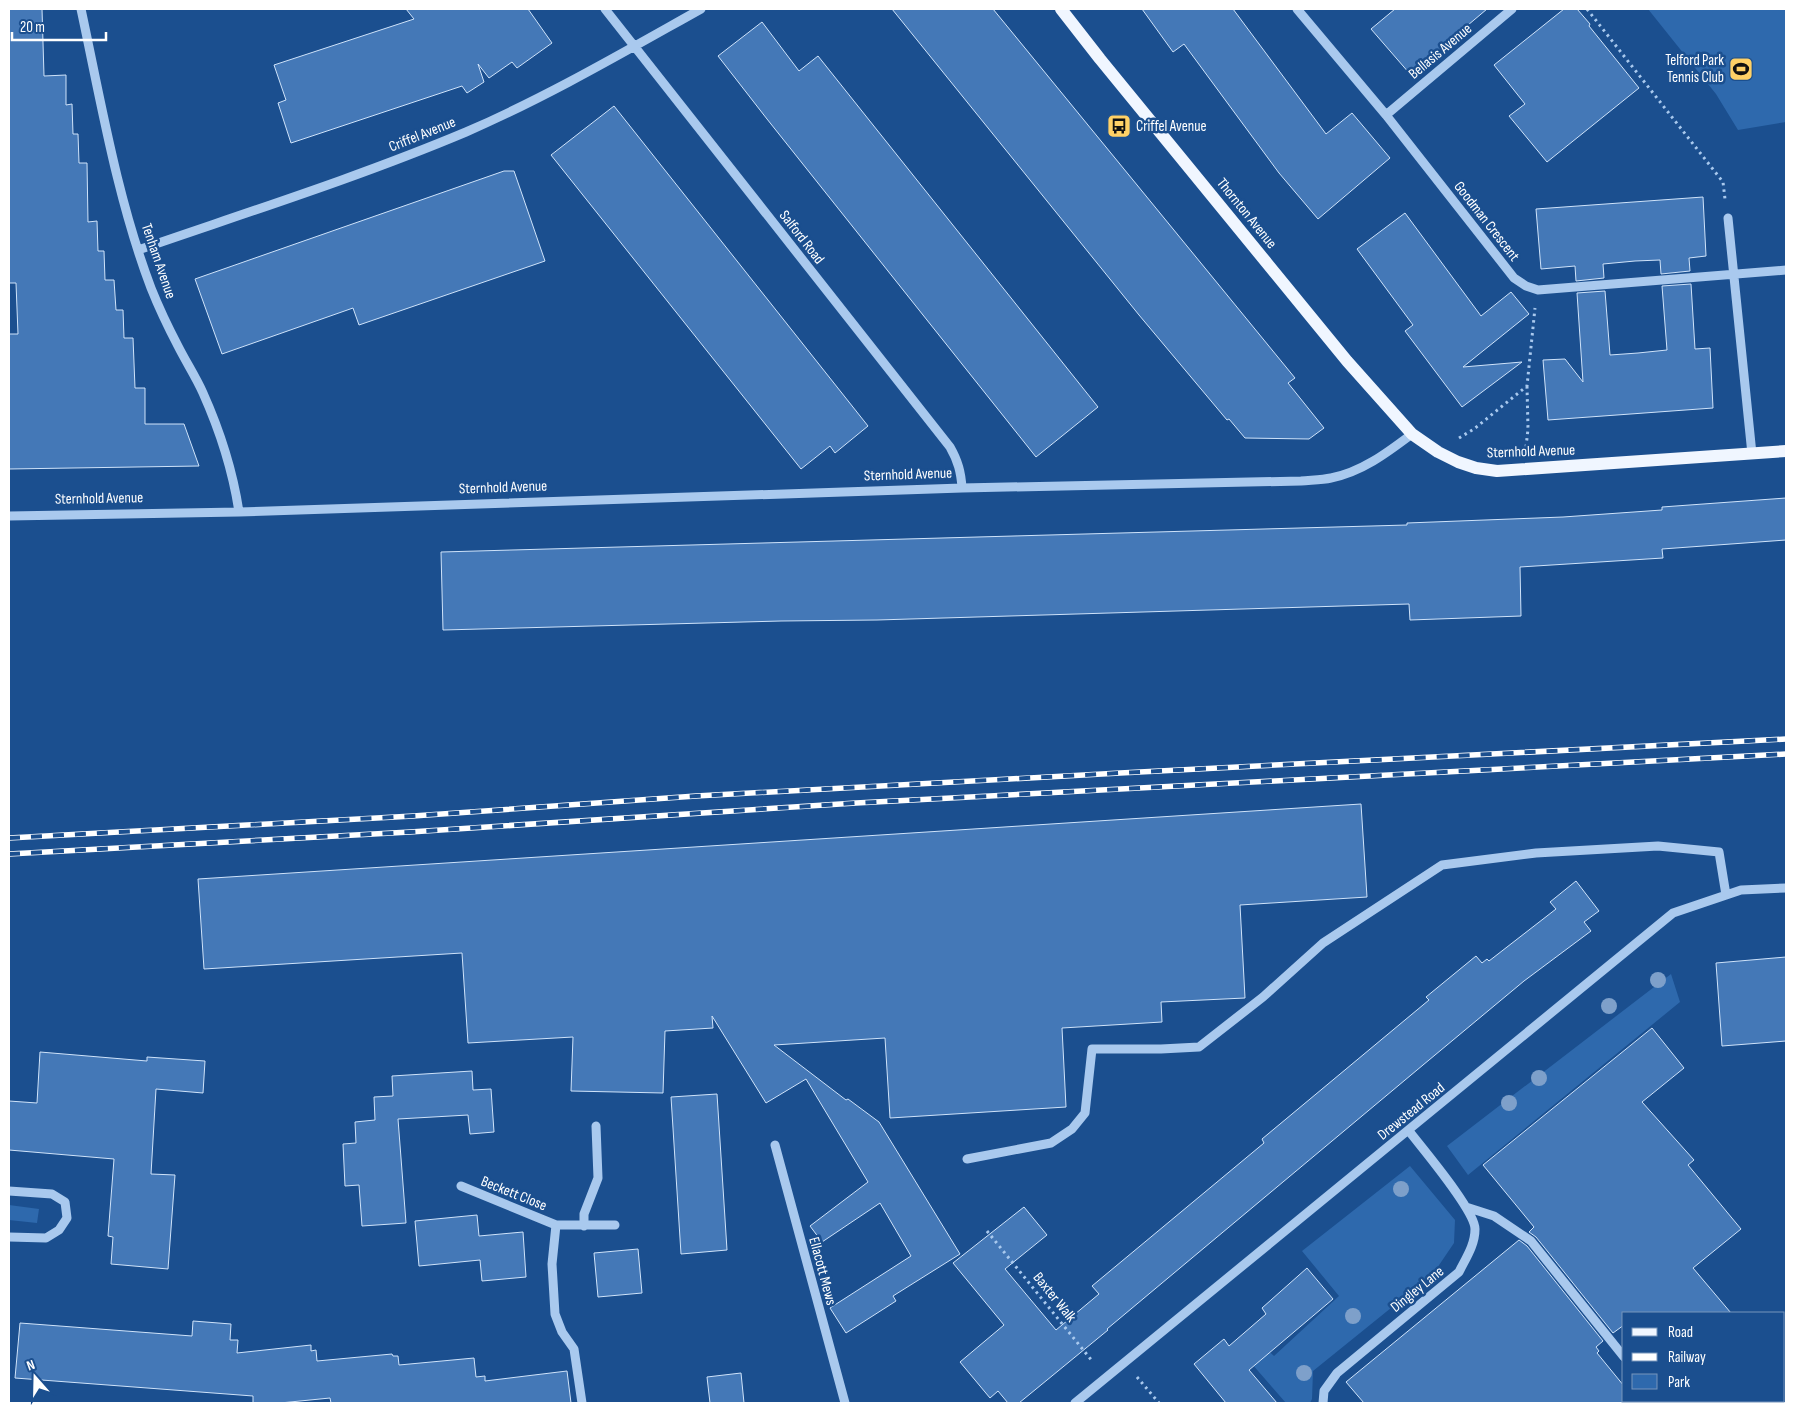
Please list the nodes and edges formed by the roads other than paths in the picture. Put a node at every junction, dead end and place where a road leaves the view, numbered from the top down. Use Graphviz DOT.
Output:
graph roads {
  1 [pos="81,9"];
  2 [pos="605,9"];
  3 [pos="701,9"];
  4 [pos="1061,9"];
  5 [pos="1297,9"];
  6 [pos="1512,9"];
  7 [pos="634,47"];
  8 [pos="1386,115"];
  9 [pos="1728,218"];
  10 [pos="138,250"];
  11 [pos="1786,270"];
  12 [pos="1733,274"];
  13 [pos="1412,434"];
  14 [pos="1786,451"];
  15 [pos="1752,454"];
  16 [pos="962,488"];
  17 [pos="239,512"];
  18 [pos="9,516"];
  19 [pos="1786,888"];
  20 [pos="1726,895"];
  21 [pos="596,1126"];
  22 [pos="1409,1131"];
  23 [pos="775,1145"];
  24 [pos="967,1159"];
  25 [pos="461,1186"];
  26 [pos="9,1192"];
  27 [pos="1466,1207"];
  28 [pos="556,1225"];
  29 [pos="615,1225"];
  30 [pos="584,1226"];
  31 [pos="9,1237"];
  32 [pos="1622,1355"];
  33 [pos="582,1403"];
  34 [pos="845,1403"];
  35 [pos="1075,1403"];
  36 [pos="1323,1403"];
  1 -- 10 [label="street, Tenham Avenue"];
  2 -- 7 [label="street, Salford Road"];
  3 -- 7 [label="street, Criffel Avenue"];
  4 -- 13 [label="main road, Thornton Avenue"];
  5 -- 8 [label="street, Goodman Crescent"];
  6 -- 8 [label="street, Bellasis Avenue"];
  7 -- 10 [label="street, Criffel Avenue"];
  7 -- 16 [label="street, Salford Road"];
  8 -- 12 [label="street, Goodman Crescent"];
  9 -- 12 [label="street"];
  10 -- 17 [label="street, Tenham Avenue"];
  11 -- 12 [label="street"];
  12 -- 15 [label="street"];
  13 -- 15 [label="main road, Sternhold Avenue"];
  13 -- 16 [label="street, Sternhold Avenue"];
  14 -- 15 [label="main road, Sternhold Avenue"];
  16 -- 17 [label="street, Sternhold Avenue"];
  17 -- 18 [label="street, Sternhold Avenue"];
  19 -- 20 [label="street, Drewstead Road"];
  20 -- 22 [label="street, Drewstead Road"];
  20 -- 24 [label="street"];
  21 -- 30 [label="street"];
  22 -- 27 [label="street, Dingley Lane"];
  22 -- 35 [label="street, Drewstead Road"];
  23 -- 34 [label="street, Ellacott Mews"];
  25 -- 28 [label="street, Beckett Close"];
  26 -- 31 [label="street"];
  27 -- 32 [label="street"];
  27 -- 36 [label="street, Dingley Lane"];
  28 -- 30 [label="street, Beckett Close"];
  28 -- 33 [label="street, Beckett Close"];
  29 -- 30 [label="street, Beckett Close"];
}
